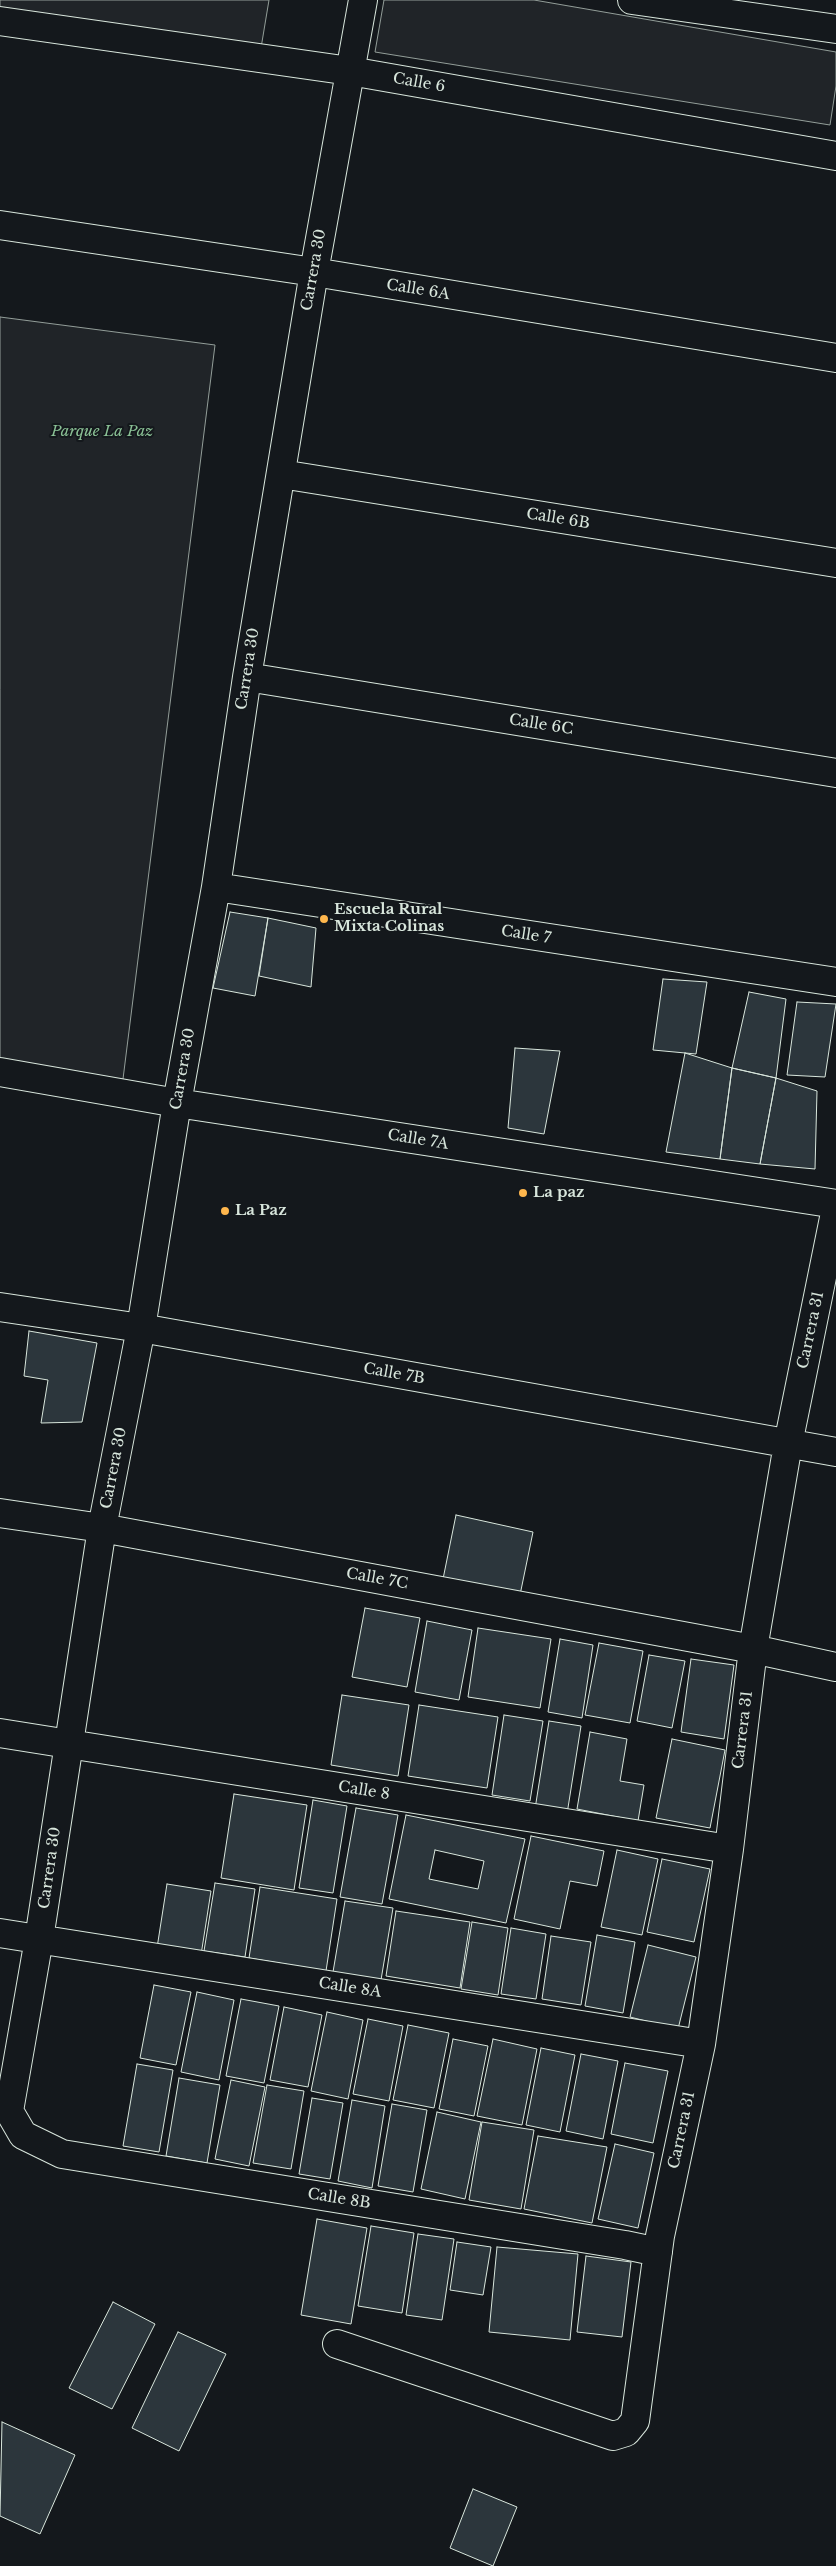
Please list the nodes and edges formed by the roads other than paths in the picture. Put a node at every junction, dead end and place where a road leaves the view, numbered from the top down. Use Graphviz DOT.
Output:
graph roads {
  1 [pos="363,0"];
  2 [pos="632,0"];
  3 [pos="0,21"];
  4 [pos="836,28"];
  5 [pos="350,71"];
  6 [pos="836,156"];
  7 [pos="0,225"];
  8 [pos="314,272"];
  9 [pos="836,358"];
  10 [pos="281,474"];
  11 [pos="836,563"];
  12 [pos="247,677"];
  13 [pos="836,773"];
  14 [pos="216,887"];
  15 [pos="836,982"];
  16 [pos="0,1072"];
  17 [pos="177,1103"];
  18 [pos="836,1204"];
  19 [pos="836,1208"];
  20 [pos="0,1307"];
  21 [pos="141,1328"];
  22 [pos="788,1444"];
  23 [pos="836,1452"];
  24 [pos="0,1513"];
  25 [pos="102,1528"];
  26 [pos="752,1649"];
  27 [pos="836,1667"];
  28 [pos="0,1733"];
  29 [pos="68,1743"];
  30 [pos="729,1849"];
  31 [pos="0,1932"];
  32 [pos="39,1939"];
  33 [pos="701,2044"];
  34 [pos="23,2135"];
  35 [pos="658,2252"];
  36 [pos="338,2344"];
  1 -- 5 [label="street, Carrera 30"];
  2 -- 4 [label="street"];
  3 -- 5 [label="street, Calle 6"];
  5 -- 6 [label="street, Calle 6"];
  5 -- 8 [label="street, Carrera 30"];
  7 -- 8 [label="street, Calle 6A"];
  8 -- 9 [label="street, Calle 6A"];
  8 -- 10 [label="street, Carrera 30"];
  10 -- 11 [label="street, Calle 6B"];
  10 -- 12 [label="street, Carrera 30"];
  12 -- 13 [label="street, Calle 6C"];
  12 -- 14 [label="street, Carrera 30"];
  14 -- 15 [label="street, Calle 7"];
  14 -- 17 [label="street, Carrera 30"];
  16 -- 17 [label="street, Calle 7A"];
  17 -- 18 [label="street, Calle 7A"];
  17 -- 21 [label="street, Carrera 30"];
  19 -- 22 [label="street, Carrera 31"];
  20 -- 21 [label="street, Calle 7B"];
  21 -- 22 [label="street, Calle 7B"];
  21 -- 25 [label="street, Carrera 30"];
  22 -- 23 [label="street, Calle 7B"];
  22 -- 26 [label="street, Carrera 31"];
  24 -- 25 [label="street, Calle 7C"];
  25 -- 26 [label="street, Calle 7C"];
  25 -- 29 [label="street, Carrera 30"];
  26 -- 27 [label="street, Calle 7C"];
  26 -- 30 [label="street, Carrera 31"];
  28 -- 29 [label="street, Calle 8"];
  29 -- 30 [label="street, Calle 8"];
  29 -- 32 [label="street, Carrera 30"];
  30 -- 33 [label="street, Carrera 31"];
  31 -- 32 [label="street, Calle 8A"];
  32 -- 33 [label="street, Calle 8A"];
  32 -- 34 [label="street, Carrera 30"];
  33 -- 35 [label="street, Carrera 31"];
  34 -- 35 [label="street, Calle 8B"];
  35 -- 36 [label="street, Carrera 31"];
}
